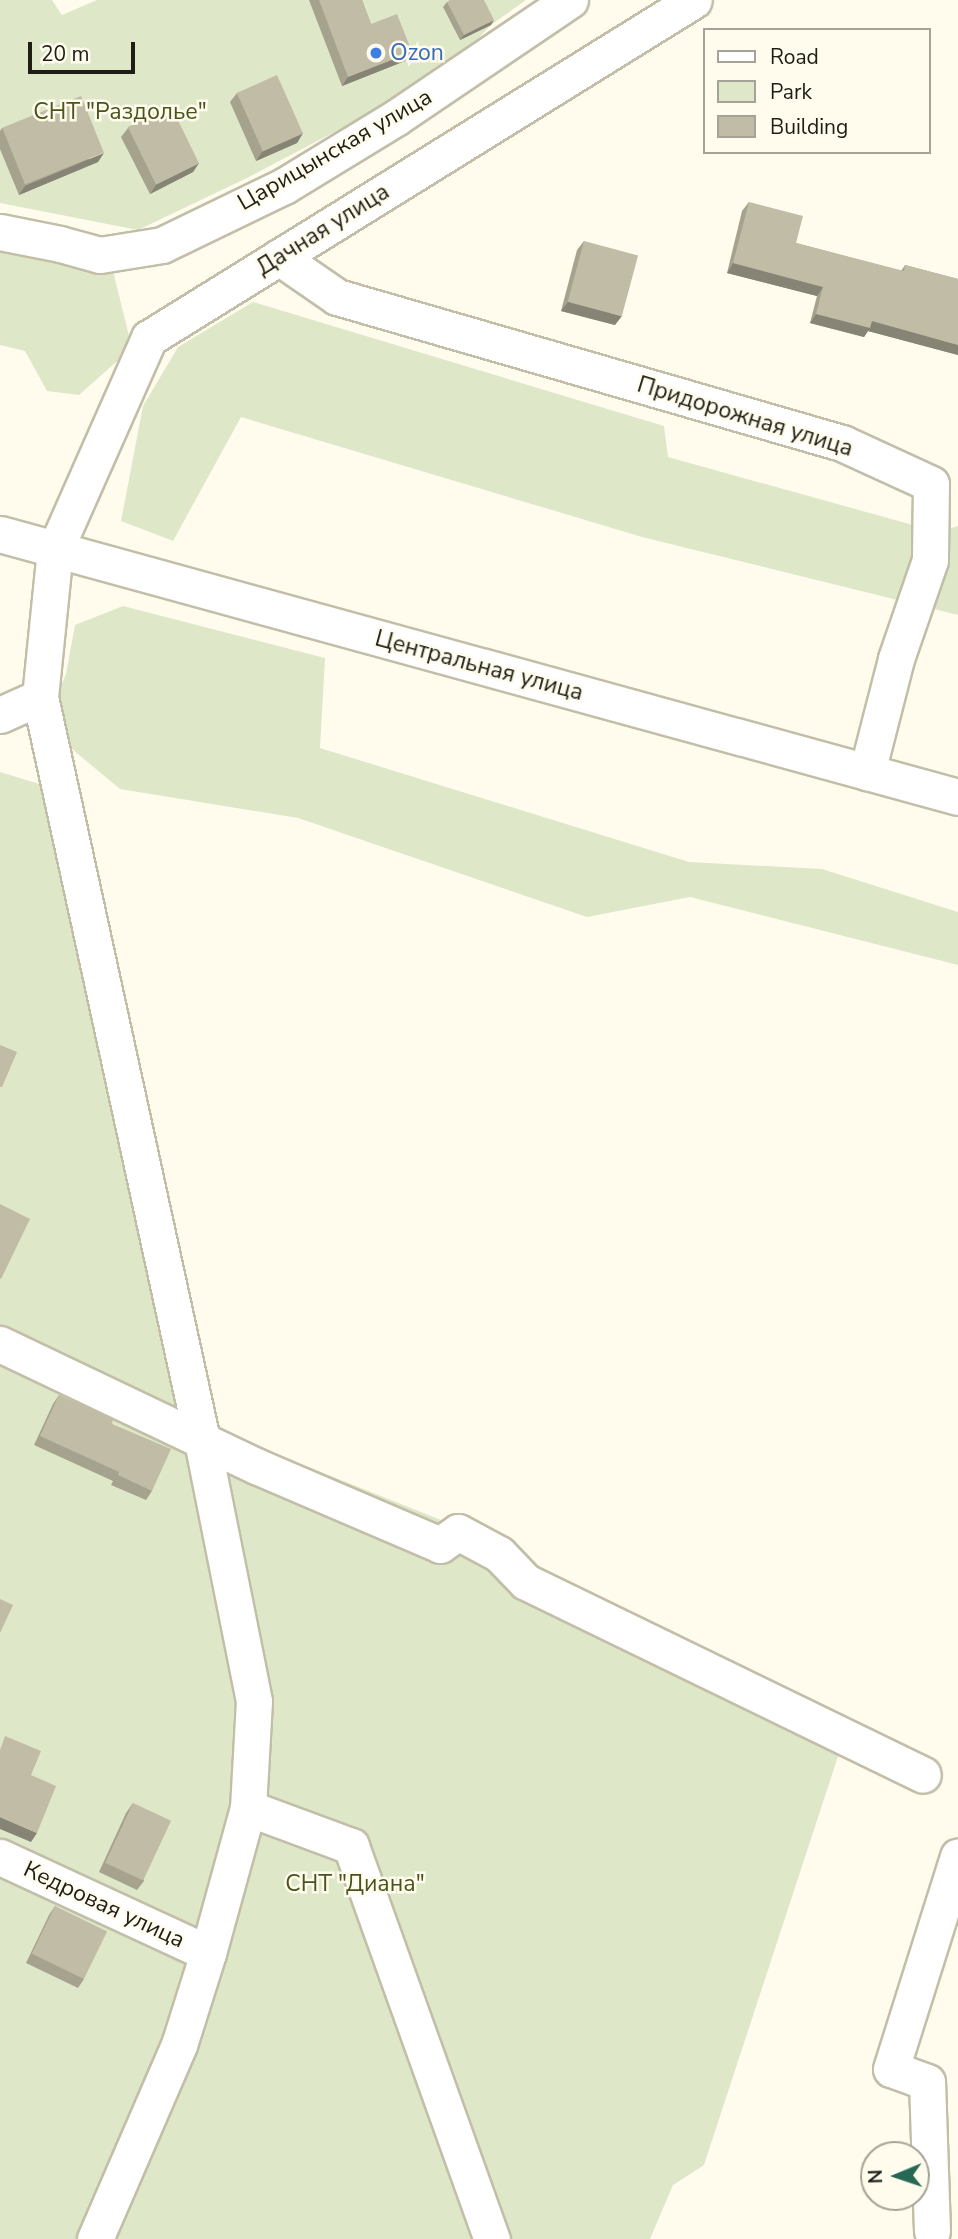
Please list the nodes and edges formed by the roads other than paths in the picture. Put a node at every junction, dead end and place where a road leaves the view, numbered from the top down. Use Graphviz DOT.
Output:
graph roads {
  1 [pos="570,0"];
  2 [pos="647,0"];
  3 [pos="687,4"];
  4 [pos="0,232"];
  5 [pos="279,257"];
  6 [pos="0,534"];
  7 [pos="55,550"];
  8 [pos="40,697"];
  9 [pos="0,715"];
  10 [pos="867,772"];
  11 [pos="958,797"];
  12 [pos="0,1343"];
  13 [pos="202,1440"];
  14 [pos="923,1775"];
  15 [pos="248,1808"];
  16 [pos="0,1857"];
  17 [pos="955,1873"];
  18 [pos="208,1953"];
  19 [pos="932,2231"];
  20 [pos="95,2239"];
  21 [pos="492,2239"];
  1 -- 4 [label="street, Царицынская улица"];
  2 -- 3 [label="street"];
  3 -- 5 [label="street, Дачная улица"];
  5 -- 7 [label="street, Дачная улица"];
  5 -- 10 [label="street, Придорожная улица"];
  6 -- 7 [label="street, Центральная улица"];
  7 -- 8 [label="street, Дачная улица"];
  7 -- 10 [label="street, Центральная улица"];
  8 -- 9 [label="street"];
  8 -- 13 [label="street, Дачная улица"];
  10 -- 11 [label="street, Центральная улица"];
  12 -- 13 [label="street"];
  13 -- 14 [label="street"];
  13 -- 15 [label="street, Дачная улица"];
  15 -- 18 [label="street, Дачная улица"];
  15 -- 21 [label="street"];
  16 -- 18 [label="street, Кедровая улица"];
  17 -- 19 [label="street"];
  18 -- 20 [label="street, Дачная улица"];
}
